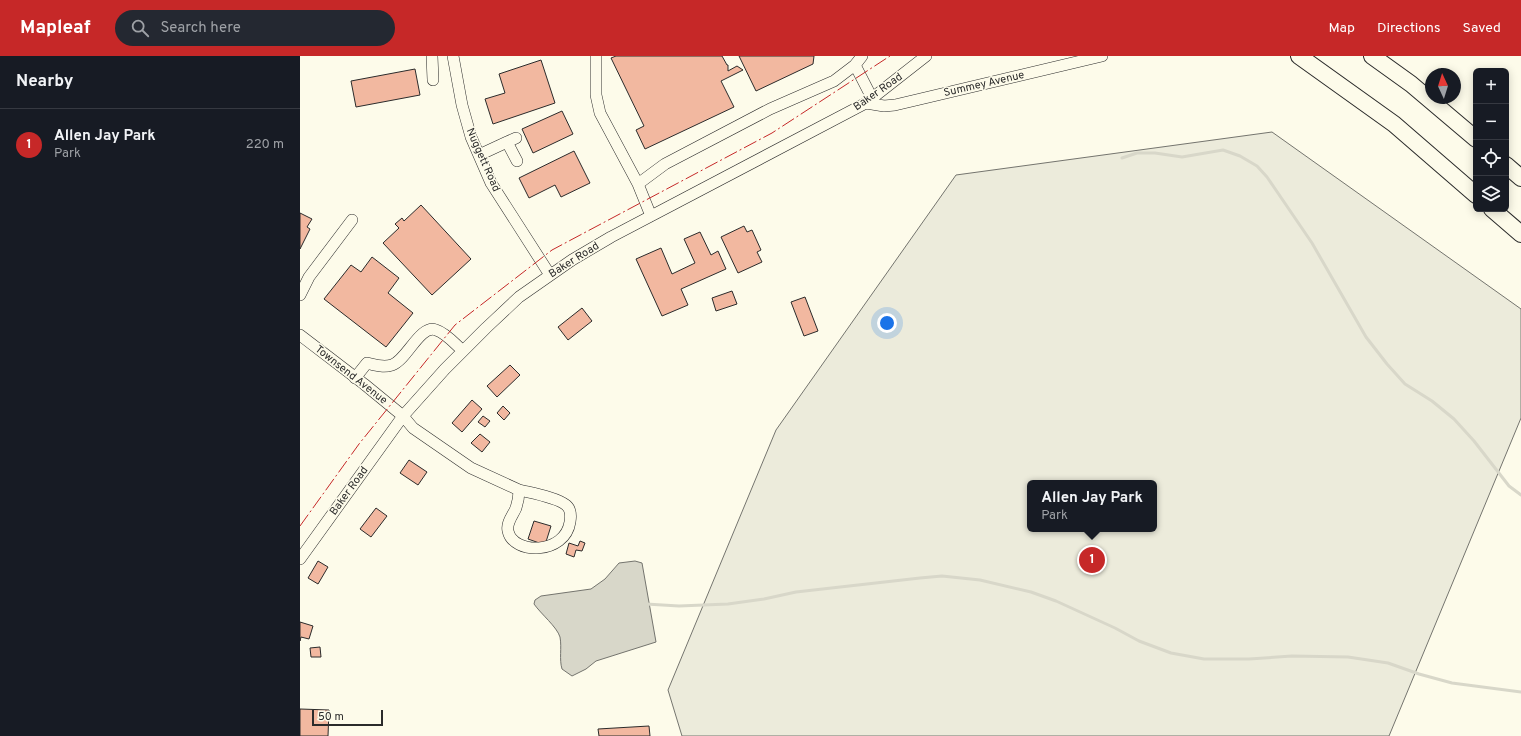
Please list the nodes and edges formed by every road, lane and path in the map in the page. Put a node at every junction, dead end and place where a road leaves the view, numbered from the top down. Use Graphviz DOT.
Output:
graph roads {
  1 [pos="432,56"];
  2 [pos="453,56"];
  3 [pos="596,56"];
  4 [pos="862,56"];
  5 [pos="926,56"];
  6 [pos="1102,56"];
  7 [pos="1299,56"];
  8 [pos="1372,56"];
  9 [pos="855,65"];
  10 [pos="433,80"];
  11 [pos="869,100"];
  12 [pos="1473,136"];
  13 [pos="479,156"];
  14 [pos="517,161"];
  15 [pos="1509,168"];
  16 [pos="1521,178"];
  17 [pos="638,184"];
  18 [pos="1473,192"];
  19 [pos="1495,212"];
  20 [pos="651,216"];
  21 [pos="352,220"];
  22 [pos="1521,234"];
  23 [pos="550,275"];
  24 [pos="300,295"];
  25 [pos="300,335"];
  26 [pos="463,351"];
  27 [pos="356,378"];
  28 [pos="403,416"];
  29 [pos="519,490"];
  30 [pos="300,559"];
  1 -- 10 [label="street"];
  2 -- 13 [label="street, Nuggett Road"];
  3 -- 17 [label="street"];
  4 -- 9 [label="street"];
  5 -- 11 [label="street, Baker Road"];
  6 -- 11 [label="street, Summey Avenue"];
  7 -- 18 [label="highway"];
  8 -- 12 [label="highway"];
  9 -- 11 [label="street"];
  9 -- 17 [label="street"];
  11 -- 20 [label="street, Baker Road"];
  13 -- 14 [label="street"];
  13 -- 23 [label="street, Nuggett Road"];
  15 -- 16 [label="highway"];
  17 -- 20 [label="street"];
  19 -- 22 [label="highway"];
  20 -- 23 [label="street, Baker Road"];
  21 -- 24 [label="street"];
  23 -- 26 [label="street, Baker Road"];
  25 -- 27 [label="street, Townsend Avenue"];
  26 -- 27 [label="street"];
  26 -- 28 [label="street, Baker Road"];
  27 -- 28 [label="street, Townsend Avenue"];
  28 -- 29 [label="street, Townsend Avenue"];
  28 -- 30 [label="street, Baker Road"];
  29 -- 29 [label="street"];
}
